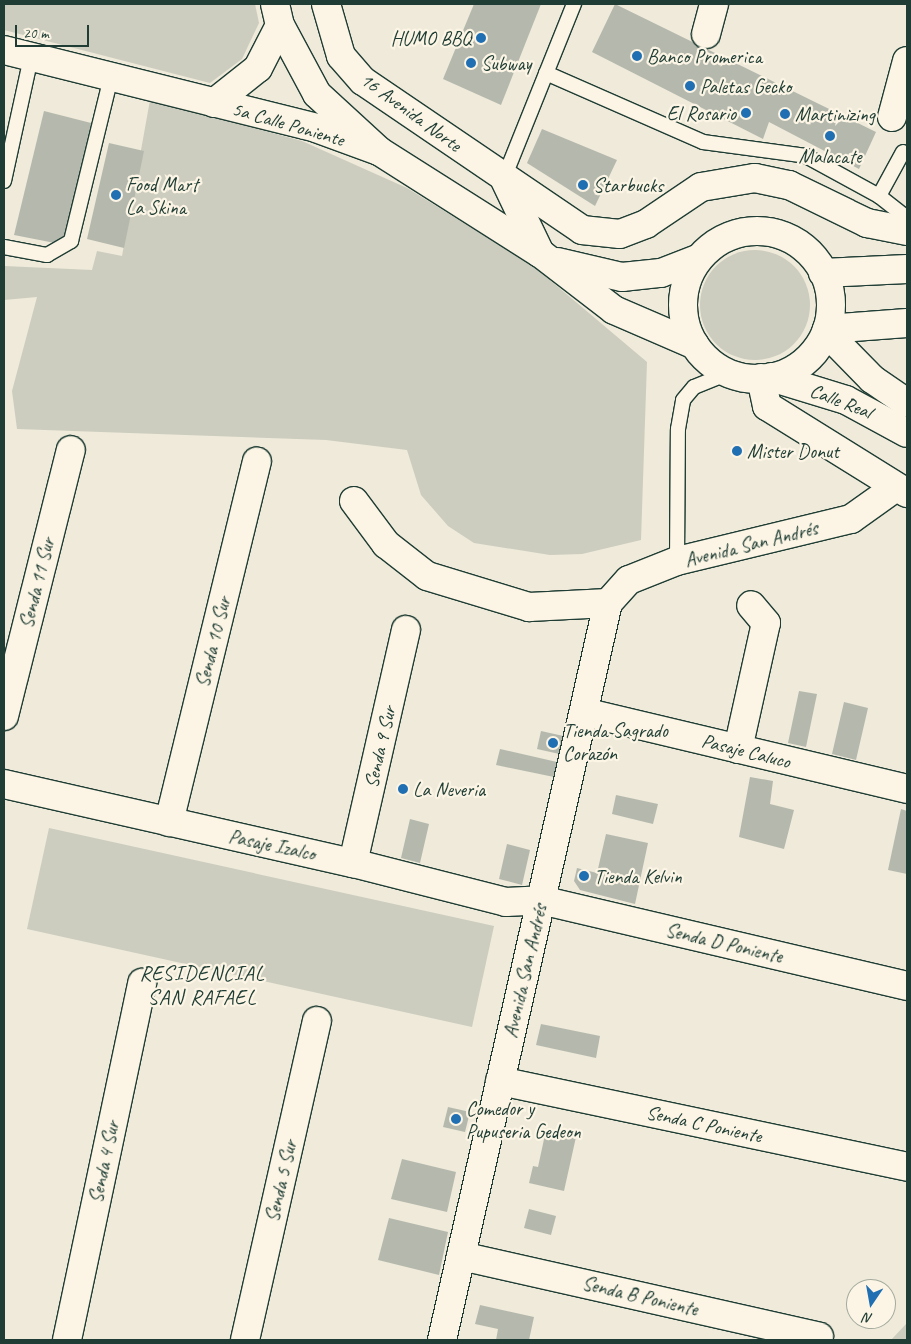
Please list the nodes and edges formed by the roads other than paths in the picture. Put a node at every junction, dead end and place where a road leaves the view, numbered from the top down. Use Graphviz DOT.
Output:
graph roads {
  1 [pos="326,4"];
  2 [pos="574,4"];
  3 [pos="714,4"];
  4 [pos="278,14"];
  5 [pos="706,34"];
  6 [pos="4,50"];
  7 [pos="31,57"];
  8 [pos="907,60"];
  9 [pos="546,72"];
  10 [pos="111,77"];
  11 [pos="214,103"];
  12 [pos="892,117"];
  13 [pos="379,151"];
  14 [pos="903,152"];
  15 [pos="504,178"];
  16 [pos="4,181"];
  17 [pos="879,196"];
  18 [pos="907,218"];
  19 [pos="907,231"];
  20 [pos="4,247"];
  21 [pos="543,256"];
  22 [pos="698,259"];
  23 [pos="907,269"];
  24 [pos="823,273"];
  25 [pos="907,323"];
  26 [pos="826,330"];
  27 [pos="694,345"];
  28 [pos="729,373"];
  29 [pos="766,378"];
  30 [pos="907,403"];
  31 [pos="907,433"];
  32 [pos="71,450"];
  33 [pos="257,462"];
  34 [pos="902,490"];
  35 [pos="354,501"];
  36 [pos="677,561"];
  37 [pos="608,603"];
  38 [pos="751,606"];
  39 [pos="406,630"];
  40 [pos="584,712"];
  41 [pos="4,716"];
  42 [pos="738,749"];
  43 [pos="4,784"];
  44 [pos="907,790"];
  45 [pos="169,822"];
  46 [pos="353,863"];
  47 [pos="541,900"];
  48 [pos="142,983"];
  49 [pos="907,986"];
  50 [pos="317,1021"];
  51 [pos="500,1081"];
  52 [pos="907,1167"];
  53 [pos="460,1256"];
  54 [pos="819,1337"];
  55 [pos="67,1340"];
  56 [pos="245,1340"];
  57 [pos="442,1340"];
  1 -- 15 [label="street, 16 Avenida Norte"];
  2 -- 9 [label="lane"];
  3 -- 5 [label="street"];
  4 -- 11 [label="street"];
  4 -- 13 [label="street"];
  6 -- 7 [label="street, 5a Calle Poniente"];
  7 -- 10 [label="street, 5a Calle Poniente"];
  7 -- 16 [label="lane"];
  8 -- 12 [label="street"];
  9 -- 15 [label="lane"];
  9 -- 17 [label="lane"];
  10 -- 11 [label="street, 5a Calle Poniente"];
  10 -- 20 [label="lane"];
  11 -- 13 [label="street, 5a Calle Poniente"];
  13 -- 21 [label="street, 5a Calle Poniente"];
  14 -- 17 [label="lane"];
  15 -- 19 [label="street, 16 Avenida Norte"];
  15 -- 21 [label="street"];
  17 -- 18 [label="lane"];
  21 -- 22 [label="street, 5a Calle Poniente"];
  21 -- 27 [label="street, 5a Calle Poniente"];
  22 -- 24 [label="street"];
  22 -- 27 [label="street"];
  23 -- 24 [label="street"];
  24 -- 26 [label="street"];
  25 -- 26 [label="street"];
  26 -- 29 [label="street"];
  26 -- 30 [label="street, Calle Real"];
  27 -- 28 [label="street"];
  28 -- 29 [label="street"];
  28 -- 36 [label="lane"];
  29 -- 31 [label="street, Calle Real"];
  29 -- 34 [label="street"];
  32 -- 41 [label="street, Senda 11 Sur"];
  33 -- 45 [label="street, Senda 10 Sur"];
  34 -- 36 [label="street, Avenida San Andrés"];
  35 -- 37 [label="street"];
  36 -- 37 [label="street, Avenida San Andrés"];
  37 -- 40 [label="street, Avenida San Andrés"];
  38 -- 42 [label="street"];
  39 -- 46 [label="street, Senda 9 Sur"];
  40 -- 42 [label="street, Pasaje Caluco"];
  40 -- 47 [label="street, Avenida San Andrés"];
  42 -- 44 [label="street, Pasaje Caluco"];
  43 -- 45 [label="street, Pasaje Izalco"];
  45 -- 46 [label="street, Pasaje Izalco"];
  46 -- 47 [label="street, Pasaje Izalco"];
  47 -- 49 [label="street, Senda D Poniente"];
  47 -- 51 [label="street, Avenida San Andrés"];
  48 -- 55 [label="street, Senda 4 Sur"];
  50 -- 56 [label="street, Senda 5 Sur"];
  51 -- 52 [label="street, Senda C Poniente"];
  51 -- 53 [label="street, Avenida San Andrés"];
  53 -- 54 [label="street, Senda B Poniente"];
  53 -- 57 [label="street, Avenida San Andrés"];
}
